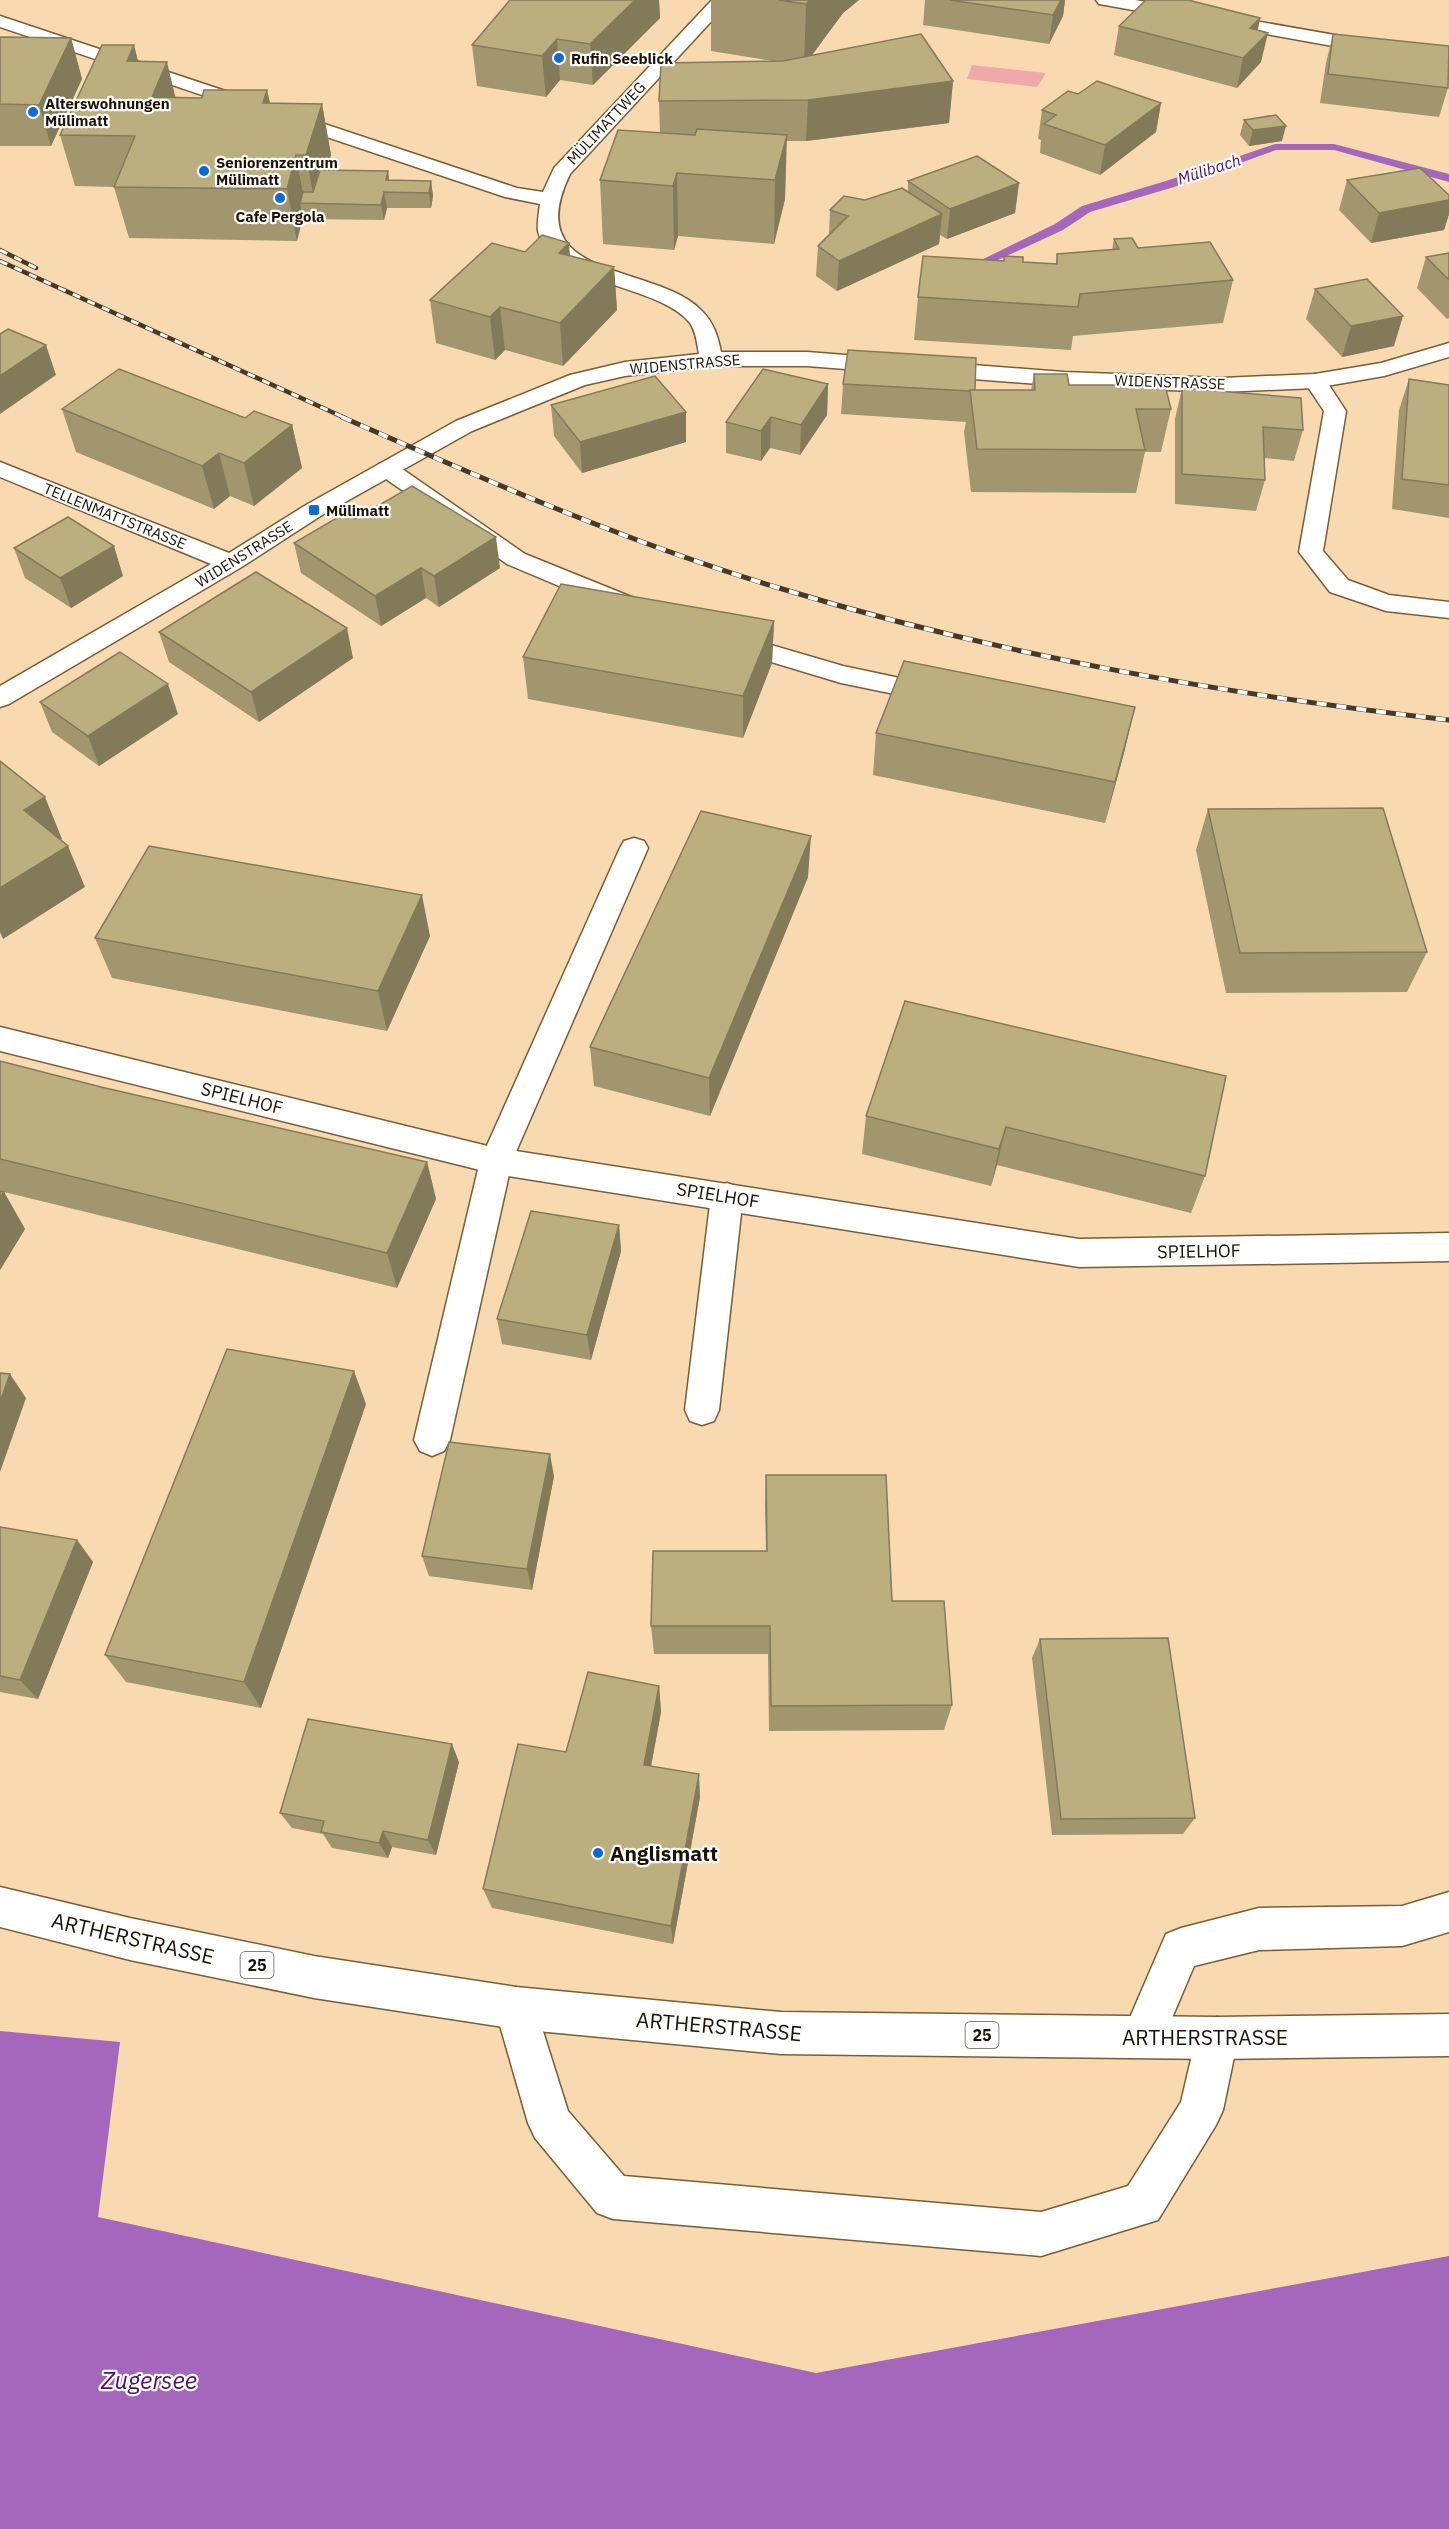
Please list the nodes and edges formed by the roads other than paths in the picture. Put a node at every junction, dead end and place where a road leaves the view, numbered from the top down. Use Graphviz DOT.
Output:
graph roads {
  1 [pos="722,0"];
  2 [pos="1105,0"];
  3 [pos="0,21"];
  4 [pos="1449,61"];
  5 [pos="550,198"];
  6 [pos="1449,350"];
  7 [pos="711,359"];
  8 [pos="1315,381"];
  9 [pos="0,469"];
  10 [pos="387,469"];
  11 [pos="231,563"];
  12 [pos="1449,610"];
  13 [pos="650,614"];
  14 [pos="704,633"];
  15 [pos="0,698"];
  16 [pos="966,700"];
  17 [pos="634,848"];
  18 [pos="0,1039"];
  19 [pos="496,1161"];
  20 [pos="727,1196"];
  21 [pos="1449,1247"];
  22 [pos="702,1410"];
  23 [pos="432,1440"];
  24 [pos="0,1907"];
  25 [pos="1449,1912"];
  26 [pos="516,2008"];
  27 [pos="1449,2036"];
  28 [pos="1143,2037"];
  29 [pos="1217,2037"];
  1 -- 5 [label="street, MÜLIMATTWEG"];
  2 -- 4 [label="street"];
  3 -- 5 [label="street"];
  5 -- 7 [label="street, MÜLIMATTWEG"];
  6 -- 8 [label="street, WIDENSTRASSE"];
  7 -- 8 [label="street, WIDENSTRASSE"];
  7 -- 10 [label="street, WIDENSTRASSE"];
  8 -- 12 [label="street"];
  9 -- 11 [label="street, TELLENMATTSTRASSE"];
  10 -- 11 [label="street, WIDENSTRASSE"];
  10 -- 13 [label="street"];
  11 -- 15 [label="street, WIDENSTRASSE"];
  14 -- 16 [label="street"];
  17 -- 19 [label="street"];
  18 -- 19 [label="street, SPIELHOF"];
  19 -- 20 [label="street, SPIELHOF"];
  19 -- 23 [label="street"];
  20 -- 21 [label="street, SPIELHOF"];
  20 -- 22 [label="street"];
  24 -- 26 [label="street, ARTHERSTRASSE / 25"];
  25 -- 28 [label="street"];
  26 -- 28 [label="street, ARTHERSTRASSE / 25"];
  26 -- 29 [label="street"];
  27 -- 29 [label="street, ARTHERSTRASSE / 25"];
  28 -- 29 [label="street, ARTHERSTRASSE / 25"];
}
